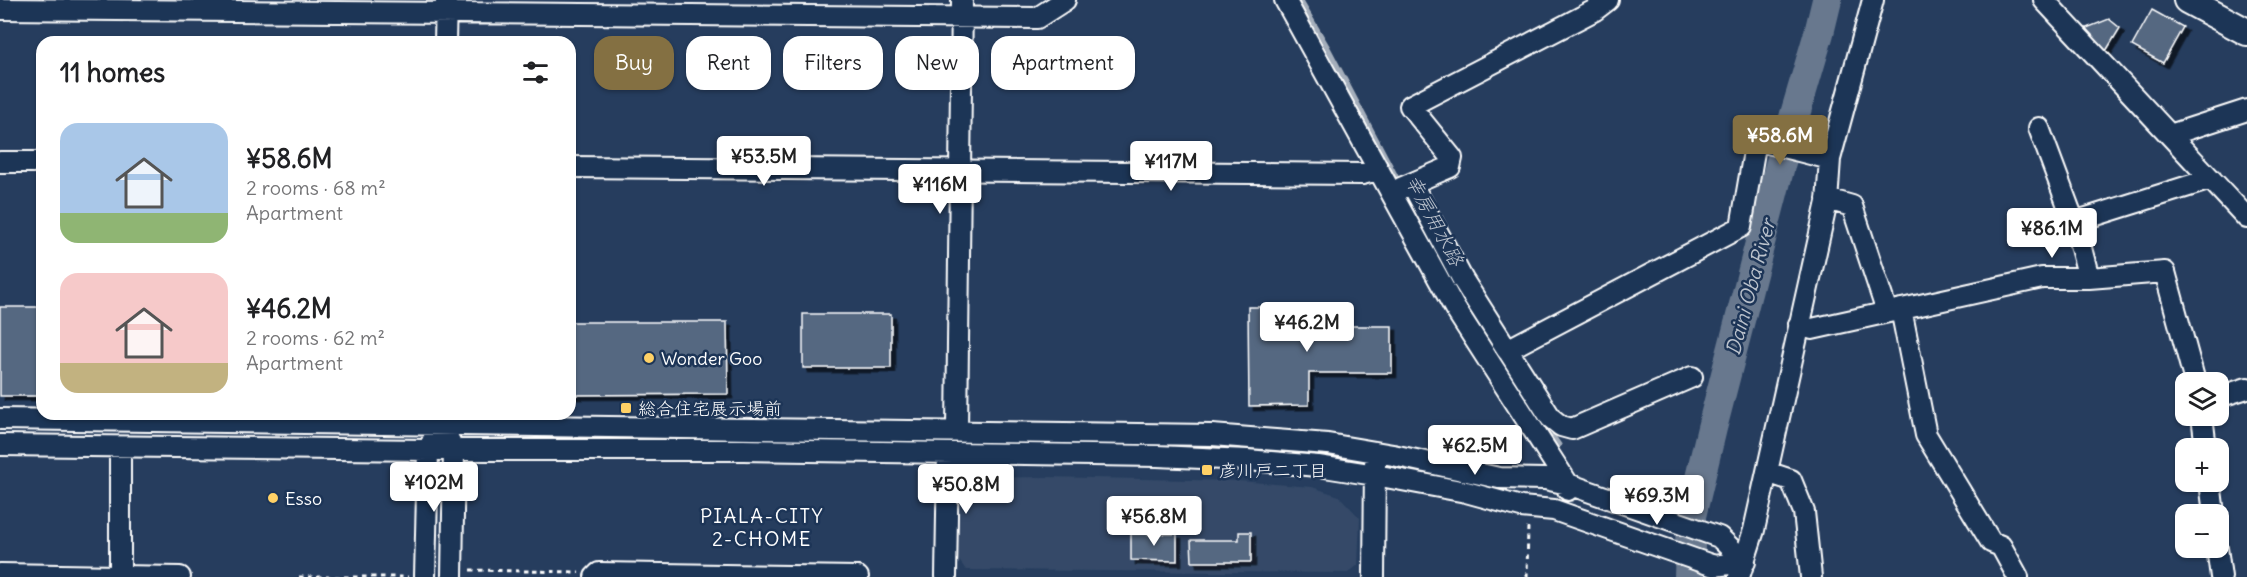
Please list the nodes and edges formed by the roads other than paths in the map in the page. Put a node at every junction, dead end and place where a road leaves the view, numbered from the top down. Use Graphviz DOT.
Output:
graph roads {
  1 [pos="5,0"];
  2 [pos="1065,0"];
  3 [pos="1608,0"];
  4 [pos="1873,0"];
  5 [pos="2044,0"];
  6 [pos="2187,0"];
  7 [pos="1291,3"];
  8 [pos="446,7"];
  9 [pos="0,8"];
  10 [pos="962,9"];
  11 [pos="2247,32"];
  12 [pos="445,36"];
  13 [pos="2247,110"];
  14 [pos="2039,128"];
  15 [pos="2170,135"];
  16 [pos="1821,157"];
  17 [pos="0,162"];
  18 [pos="36,162"];
  19 [pos="576,167"];
  20 [pos="1378,170"];
  21 [pos="959,171"];
  22 [pos="2211,179"];
  23 [pos="1412,184"];
  24 [pos="1390,193"];
  25 [pos="1827,199"];
  26 [pos="2247,218"];
  27 [pos="2074,222"];
  28 [pos="2089,278"];
  29 [pos="1894,310"];
  30 [pos="1799,324"];
  31 [pos="1507,350"];
  32 [pos="2192,372"];
  33 [pos="1692,377"];
  34 [pos="2247,388"];
  35 [pos="2229,394"];
  36 [pos="0,419"];
  37 [pos="36,419"];
  38 [pos="442,420"];
  39 [pos="442,420"];
  40 [pos="489,420"];
  41 [pos="957,430"];
  42 [pos="0,445"];
  43 [pos="120,447"];
  44 [pos="428,450"];
  45 [pos="454,450"];
  46 [pos="1375,451"];
  47 [pos="948,453"];
  48 [pos="1767,472"];
  49 [pos="1375,474"];
  50 [pos="1568,484"];
  51 [pos="1567,513"];
  52 [pos="2218,558"];
  53 [pos="1742,570"];
  54 [pos="461,573"];
  55 [pos="0,574"];
  56 [pos="597,575"];
  57 [pos="120,576"];
  58 [pos="691,576"];
  59 [pos="180,577"];
  60 [pos="425,577"];
  61 [pos="858,577"];
  62 [pos="946,577"];
  63 [pos="1374,577"];
  64 [pos="1811,577"];
  65 [pos="2018,577"];
  66 [pos="2221,577"];
  1 -- 9 [label="street"];
  2 -- 10 [label="street"];
  3 -- 23 [label="street"];
  4 -- 16 [label="street"];
  5 -- 15 [label="street"];
  6 -- 11 [label="main road"];
  7 -- 20 [label="street"];
  8 -- 9 [label="street"];
  8 -- 10 [label="street"];
  8 -- 12 [label="street"];
  10 -- 21 [label="street"];
  13 -- 15 [label="street"];
  14 -- 27 [label="street"];
  15 -- 22 [label="street"];
  16 -- 25 [label="street"];
  16 -- 31 [label="street"];
  17 -- 18 [label="street"];
  19 -- 21 [label="street"];
  20 -- 21 [label="street"];
  20 -- 24 [label="street"];
  21 -- 41 [label="street"];
  22 -- 26 [label="street"];
  22 -- 27 [label="street"];
  23 -- 24 [label="street"];
  23 -- 31 [label="street"];
  24 -- 50 [label="street"];
  25 -- 29 [label="street"];
  25 -- 30 [label="street"];
  27 -- 28 [label="street"];
  28 -- 29 [label="street"];
  28 -- 32 [label="street"];
  29 -- 30 [label="street"];
  29 -- 65 [label="street"];
  30 -- 48 [label="street"];
  31 -- 33 [label="street"];
  34 -- 35 [label="street"];
  36 -- 37 [label="street"];
  38 -- 44 [label="street"];
  39 -- 45 [label="street"];
  40 -- 41 [label="street"];
  41 -- 46 [label="street"];
  42 -- 43 [label="street"];
  43 -- 44 [label="street"];
  43 -- 57 [label="street"];
  44 -- 45 [label="street"];
  44 -- 60 [label="street"];
  45 -- 47 [label="street"];
  45 -- 54 [label="street"];
  46 -- 49 [label="street"];
  46 -- 50 [label="street"];
  47 -- 49 [label="street"];
  47 -- 62 [label="street"];
  48 -- 53 [label="street"];
  48 -- 64 [label="street"];
  49 -- 51 [label="street"];
  49 -- 63 [label="street"];
  50 -- 51 [label="street"];
  50 -- 53 [label="street"];
  51 -- 53 [label="street"];
  52 -- 66 [label="street"];
  55 -- 57 [label="street"];
  56 -- 58 [label="street"];
  57 -- 59 [label="street"];
  58 -- 61 [label="street"];
}
